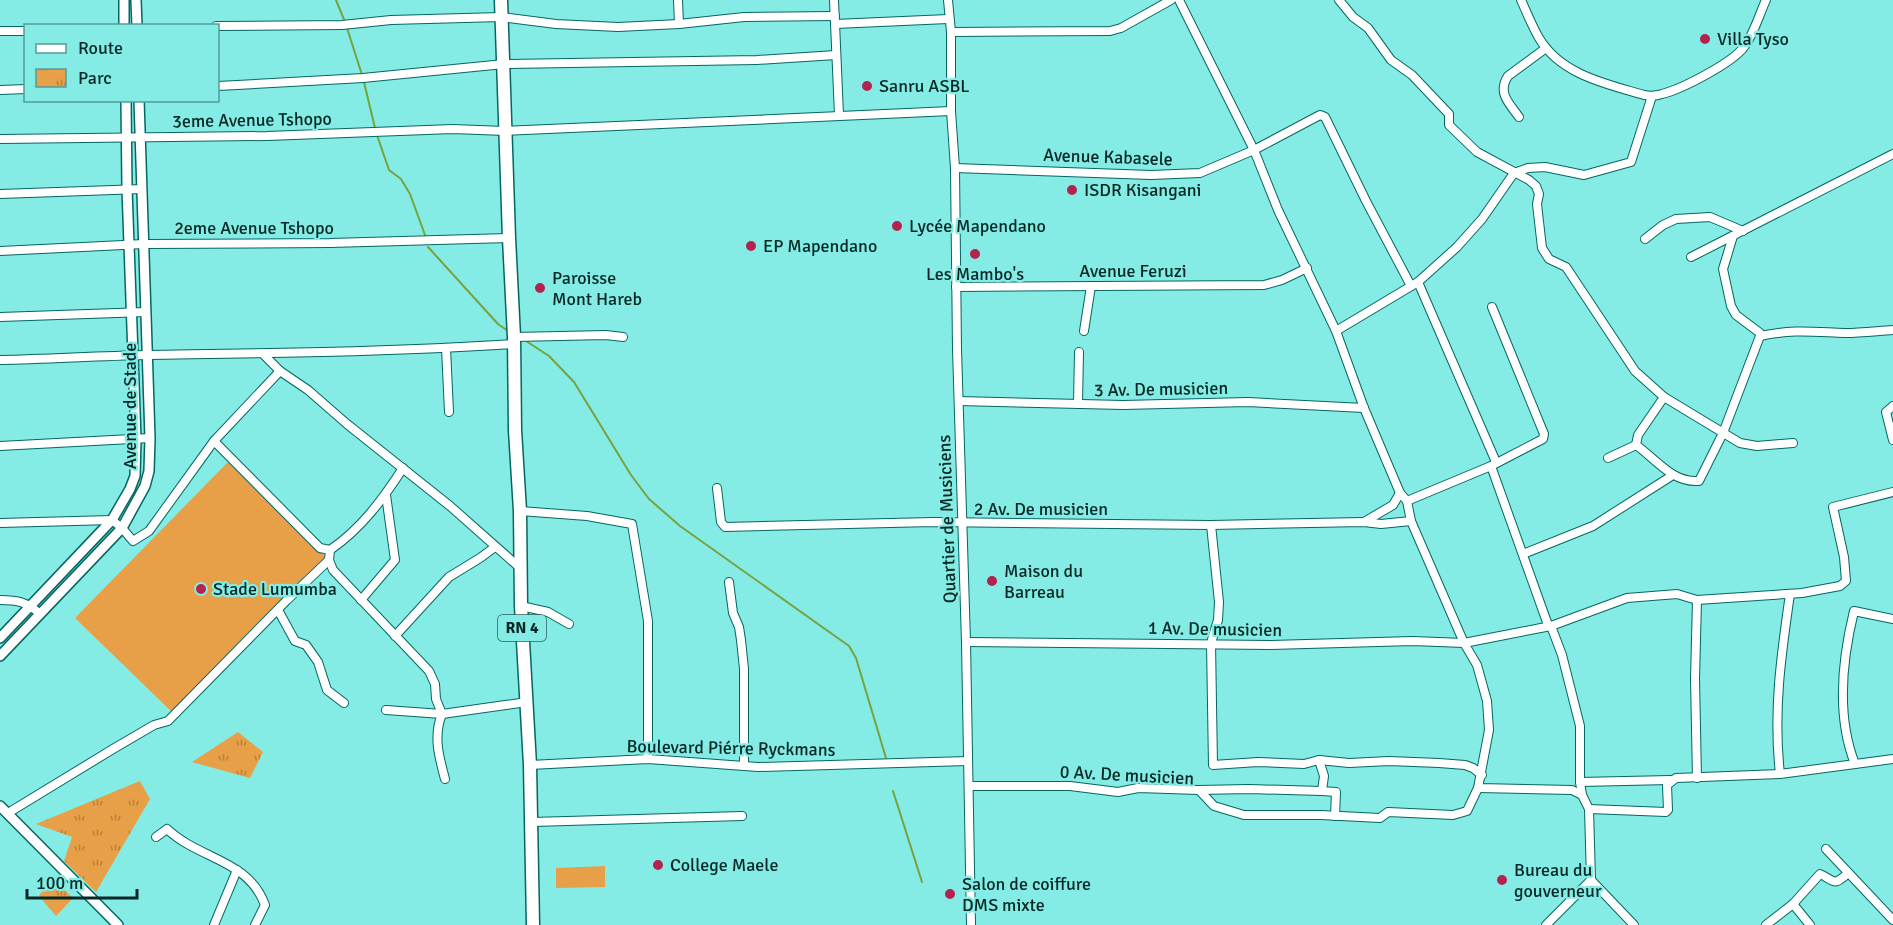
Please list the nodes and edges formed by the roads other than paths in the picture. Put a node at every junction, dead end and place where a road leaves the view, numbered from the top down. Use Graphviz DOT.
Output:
graph roads {
  1 [pos="124,0"];
  2 [pos="136,0"];
  3 [pos="501,0"];
  4 [pos="678,0"];
  5 [pos="834,0"];
  6 [pos="948,0"];
  7 [pos="1171,0"];
  8 [pos="1179,0"];
  9 [pos="1339,0"];
  10 [pos="1521,0"];
  11 [pos="1766,0"];
  12 [pos="501,17"];
  13 [pos="948,19"];
  14 [pos="835,20"];
  15 [pos="124,24"];
  16 [pos="137,24"];
  17 [pos="679,24"];
  18 [pos="219,26"];
  19 [pos="24,30"];
  20 [pos="0,31"];
  21 [pos="951,32"];
  22 [pos="1546,48"];
  23 [pos="836,55"];
  24 [pos="504,64"];
  25 [pos="219,86"];
  26 [pos="24,89"];
  27 [pos="0,90"];
  28 [pos="1652,96"];
  29 [pos="126,102"];
  30 [pos="139,102"];
  31 [pos="951,111"];
  32 [pos="839,115"];
  33 [pos="1519,117"];
  34 [pos="505,131"];
  35 [pos="127,138"];
  36 [pos="140,138"];
  37 [pos="0,139"];
  38 [pos="1254,150"];
  39 [pos="1893,154"];
  40 [pos="955,168"];
  41 [pos="1514,173"];
  42 [pos="127,189"];
  43 [pos="142,189"];
  44 [pos="0,194"];
  45 [pos="1743,231"];
  46 [pos="1733,236"];
  47 [pos="508,238"];
  48 [pos="1645,239"];
  49 [pos="144,244"];
  50 [pos="129,245"];
  51 [pos="0,251"];
  52 [pos="1690,257"];
  53 [pos="1307,268"];
  54 [pos="1414,284"];
  55 [pos="1091,286"];
  56 [pos="956,287"];
  57 [pos="1492,307"];
  58 [pos="132,312"];
  59 [pos="146,312"];
  60 [pos="0,316"];
  61 [pos="1336,330"];
  62 [pos="1893,330"];
  63 [pos="1084,332"];
  64 [pos="1760,336"];
  65 [pos="623,337"];
  66 [pos="514,340"];
  67 [pos="446,348"];
  68 [pos="1079,352"];
  69 [pos="133,355"];
  70 [pos="147,355"];
  71 [pos="264,355"];
  72 [pos="0,360"];
  73 [pos="280,371"];
  74 [pos="1664,397"];
  75 [pos="959,401"];
  76 [pos="1078,404"];
  77 [pos="1893,406"];
  78 [pos="1364,408"];
  79 [pos="449,412"];
  80 [pos="1723,434"];
  81 [pos="150,438"];
  82 [pos="136,439"];
  83 [pos="1893,440"];
  84 [pos="214,441"];
  85 [pos="1793,443"];
  86 [pos="1636,445"];
  87 [pos="0,446"];
  88 [pos="1608,458"];
  89 [pos="1494,464"];
  90 [pos="403,468"];
  91 [pos="1673,476"];
  92 [pos="717,488"];
  93 [pos="1893,492"];
  94 [pos="1400,493"];
  95 [pos="386,495"];
  96 [pos="1407,501"];
  97 [pos="520,511"];
  98 [pos="112,520"];
  99 [pos="1411,521"];
  100 [pos="1364,522"];
  101 [pos="0,523"];
  102 [pos="962,524"];
  103 [pos="1211,525"];
  104 [pos="122,528"];
  105 [pos="495,547"];
  106 [pos="330,550"];
  107 [pos="1523,554"];
  108 [pos="329,560"];
  109 [pos="519,567"];
  110 [pos="729,582"];
  111 [pos="1790,594"];
  112 [pos="0,600"];
  113 [pos="361,600"];
  114 [pos="1697,600"];
  115 [pos="31,606"];
  116 [pos="520,606"];
  117 [pos="278,610"];
  118 [pos="40,614"];
  119 [pos="1893,619"];
  120 [pos="568,624"];
  121 [pos="1550,626"];
  122 [pos="395,636"];
  123 [pos="0,638"];
  124 [pos="966,642"];
  125 [pos="1211,643"];
  126 [pos="1464,643"];
  127 [pos="0,656"];
  128 [pos="527,702"];
  129 [pos="344,703"];
  130 [pos="386,710"];
  131 [pos="442,714"];
  132 [pos="648,759"];
  133 [pos="1893,759"];
  134 [pos="1319,760"];
  135 [pos="968,761"];
  136 [pos="1855,764"];
  137 [pos="530,765"];
  138 [pos="744,766"];
  139 [pos="1780,774"];
  140 [pos="1482,775"];
  141 [pos="1697,778"];
  142 [pos="445,779"];
  143 [pos="1670,780"];
  144 [pos="1580,782"];
  145 [pos="969,786"];
  146 [pos="1478,789"];
  147 [pos="1199,790"];
  148 [pos="1322,791"];
  149 [pos="1582,795"];
  150 [pos="0,806"];
  151 [pos="1589,809"];
  152 [pos="8,813"];
  153 [pos="742,816"];
  154 [pos="1335,816"];
  155 [pos="532,822"];
  156 [pos="156,837"];
  157 [pos="1826,849"];
  158 [pos="237,870"];
  159 [pos="1848,873"];
  160 [pos="1591,880"];
  161 [pos="1793,904"];
  162 [pos="533,919"];
  163 [pos="1893,920"];
  164 [pos="118,925"];
  165 [pos="214,925"];
  166 [pos="255,925"];
  167 [pos="971,925"];
  168 [pos="1546,925"];
  169 [pos="1634,925"];
  170 [pos="1766,925"];
  171 [pos="1810,925"];
  1 -- 15 [label="street"];
  2 -- 16 [label="street"];
  3 -- 12 [label="highway, RN 4"];
  4 -- 17 [label="street"];
  5 -- 14 [label="street"];
  6 -- 13 [label="street, Quartier de Musiciens"];
  7 -- 21 [label="street"];
  8 -- 38 [label="street"];
  9 -- 41 [label="street"];
  10 -- 22 [label="street"];
  11 -- 28 [label="street"];
  12 -- 17 [label="street"];
  12 -- 18 [label="street"];
  12 -- 24 [label="highway, RN 4"];
  13 -- 14 [label="street"];
  13 -- 21 [label="street, Quartier de Musiciens"];
  14 -- 17 [label="street"];
  14 -- 23 [label="street"];
  19 -- 20 [label="street"];
  21 -- 31 [label="street, Quartier de Musiciens"];
  22 -- 28 [label="street"];
  22 -- 33 [label="street"];
  23 -- 24 [label="street"];
  23 -- 32 [label="street"];
  24 -- 25 [label="street"];
  24 -- 34 [label="highway, RN 4"];
  26 -- 27 [label="street"];
  28 -- 41 [label="street"];
  29 -- 35 [label="street"];
  30 -- 36 [label="street, Avenue de Stade"];
  31 -- 32 [label="street, 3eme Avenue Tshopo"];
  31 -- 40 [label="street, Quartier de Musiciens"];
  32 -- 34 [label="street, 3eme Avenue Tshopo"];
  34 -- 36 [label="street, 3eme Avenue Tshopo"];
  34 -- 47 [label="highway, RN 4"];
  35 -- 36 [label="street, 3eme Avenue Tshopo"];
  35 -- 37 [label="street, 3eme Avenue Tshopo"];
  35 -- 42 [label="street"];
  36 -- 43 [label="street, Avenue de Stade"];
  38 -- 40 [label="street, Avenue Kabasele"];
  38 -- 53 [label="street"];
  38 -- 54 [label="street, Avenue Kabasele"];
  39 -- 45 [label="street"];
  40 -- 56 [label="street, Quartier de Musiciens"];
  41 -- 54 [label="street"];
  41 -- 74 [label="street"];
  42 -- 43 [label="street"];
  42 -- 44 [label="street"];
  42 -- 50 [label="street"];
  43 -- 49 [label="street, Avenue de Stade"];
  45 -- 46 [label="street"];
  45 -- 48 [label="street"];
  46 -- 52 [label="street"];
  46 -- 64 [label="street"];
  47 -- 49 [label="street, 2eme Avenue Tshopo"];
  47 -- 66 [label="highway, RN 4"];
  49 -- 50 [label="street, 2eme Avenue Tshopo"];
  49 -- 59 [label="street, Avenue de Stade"];
  50 -- 51 [label="street, 2eme Avenue Tshopo"];
  50 -- 58 [label="street"];
  53 -- 55 [label="street, Avenue Feruzi"];
  53 -- 61 [label="street"];
  54 -- 61 [label="street"];
  54 -- 89 [label="street, Avenue Kabasele"];
  55 -- 56 [label="street, Avenue Feruzi"];
  55 -- 63 [label="street"];
  56 -- 75 [label="street, Quartier de Musiciens"];
  57 -- 89 [label="street"];
  58 -- 59 [label="street"];
  58 -- 60 [label="street"];
  58 -- 69 [label="street"];
  59 -- 70 [label="street, Avenue de Stade"];
  61 -- 78 [label="street"];
  62 -- 64 [label="street"];
  64 -- 80 [label="street"];
  65 -- 66 [label="street"];
  66 -- 67 [label="street"];
  66 -- 97 [label="highway, RN 4"];
  67 -- 71 [label="street"];
  67 -- 79 [label="street"];
  68 -- 76 [label="street"];
  69 -- 70 [label="street"];
  69 -- 72 [label="street"];
  69 -- 82 [label="street"];
  70 -- 71 [label="street"];
  70 -- 81 [label="street, Avenue de Stade"];
  71 -- 73 [label="street"];
  73 -- 84 [label="street"];
  73 -- 90 [label="street"];
  74 -- 80 [label="street"];
  74 -- 86 [label="street"];
  75 -- 76 [label="street, 3 Av. De musicien"];
  75 -- 102 [label="street, Quartier de Musiciens"];
  76 -- 78 [label="street, 3 Av. De musicien"];
  77 -- 83 [label="street"];
  78 -- 94 [label="street"];
  80 -- 85 [label="street"];
  80 -- 91 [label="street"];
  81 -- 82 [label="street"];
  81 -- 104 [label="street, Avenue de Stade"];
  82 -- 87 [label="street"];
  82 -- 98 [label="street"];
  84 -- 104 [label="street"];
  84 -- 106 [label="street"];
  86 -- 88 [label="street"];
  86 -- 91 [label="street"];
  89 -- 96 [label="street"];
  89 -- 107 [label="street, Avenue Kabasele"];
  90 -- 95 [label="street"];
  90 -- 105 [label="street"];
  91 -- 107 [label="street"];
  92 -- 102 [label="street, 2 Av. De musicien"];
  93 -- 111 [label="street, 1 Av. De musicien"];
  94 -- 96 [label="street"];
  94 -- 100 [label="street"];
  95 -- 106 [label="street"];
  95 -- 113 [label="street"];
  96 -- 99 [label="street, 0 Av. De musicien"];
  97 -- 109 [label="highway, RN 4"];
  97 -- 132 [label="street"];
  98 -- 101 [label="street"];
  98 -- 104 [label="street"];
  98 -- 115 [label="street"];
  99 -- 100 [label="street, 2 Av. De musicien"];
  99 -- 126 [label="street, 0 Av. De musicien"];
  100 -- 103 [label="street, 2 Av. De musicien"];
  102 -- 103 [label="street, 2 Av. De musicien"];
  102 -- 124 [label="street, Quartier de Musiciens"];
  103 -- 125 [label="street"];
  104 -- 118 [label="street, Avenue de Stade"];
  105 -- 109 [label="street"];
  105 -- 122 [label="street"];
  106 -- 108 [label="street"];
  107 -- 121 [label="street, Avenue Kabasele"];
  108 -- 113 [label="street"];
  108 -- 117 [label="street"];
  109 -- 116 [label="highway, RN 4"];
  110 -- 138 [label="street"];
  111 -- 114 [label="street, 1 Av. De musicien"];
  111 -- 139 [label="street"];
  112 -- 115 [label="street"];
  113 -- 122 [label="street"];
  114 -- 121 [label="street, 1 Av. De musicien"];
  114 -- 141 [label="street"];
  115 -- 118 [label="street"];
  115 -- 123 [label="street"];
  116 -- 120 [label="street"];
  116 -- 128 [label="highway, RN 4"];
  117 -- 129 [label="street"];
  117 -- 152 [label="street"];
  118 -- 127 [label="street, Avenue de Stade"];
  119 -- 136 [label="street"];
  121 -- 126 [label="street, 1 Av. De musicien"];
  121 -- 144 [label="street, Avenue Kabasele"];
  122 -- 131 [label="street"];
  124 -- 125 [label="street, 1 Av. De musicien"];
  124 -- 135 [label="street, Quartier de Musiciens"];
  125 -- 126 [label="street, 1 Av. De musicien"];
  125 -- 134 [label="street"];
  126 -- 140 [label="street, 0 Av. De musicien"];
  128 -- 131 [label="street"];
  128 -- 137 [label="highway, RN 4"];
  130 -- 131 [label="street"];
  131 -- 142 [label="street"];
  132 -- 137 [label="street, Boulevard Piérre Ryckmans"];
  132 -- 138 [label="street, Boulevard Piérre Ryckmans"];
  133 -- 136 [label="street"];
  134 -- 140 [label="street"];
  134 -- 148 [label="street"];
  135 -- 138 [label="street, Boulevard Piérre Ryckmans"];
  135 -- 145 [label="street, Quartier de Musiciens"];
  136 -- 139 [label="street"];
  137 -- 155 [label="highway, RN 4"];
  139 -- 141 [label="street"];
  140 -- 146 [label="street, 0 Av. De musicien"];
  141 -- 143 [label="street"];
  143 -- 144 [label="street"];
  143 -- 151 [label="street"];
  144 -- 149 [label="street, Avenue Kabasele"];
  145 -- 147 [label="street, 0 Av. De musicien"];
  145 -- 167 [label="street, Quartier de Musiciens"];
  146 -- 149 [label="street"];
  146 -- 154 [label="street, 0 Av. De musicien"];
  147 -- 148 [label="street"];
  147 -- 154 [label="street, 0 Av. De musicien"];
  148 -- 154 [label="street"];
  149 -- 151 [label="street, Avenue Kabasele"];
  150 -- 152 [label="street"];
  151 -- 160 [label="street"];
  152 -- 164 [label="street"];
  153 -- 155 [label="street"];
  155 -- 162 [label="highway, RN 4"];
  156 -- 158 [label="street"];
  157 -- 159 [label="street"];
  158 -- 165 [label="street"];
  158 -- 166 [label="street"];
  159 -- 161 [label="street"];
  159 -- 163 [label="street"];
  160 -- 168 [label="street"];
  160 -- 169 [label="street"];
  161 -- 170 [label="street"];
  161 -- 171 [label="street"];
}
